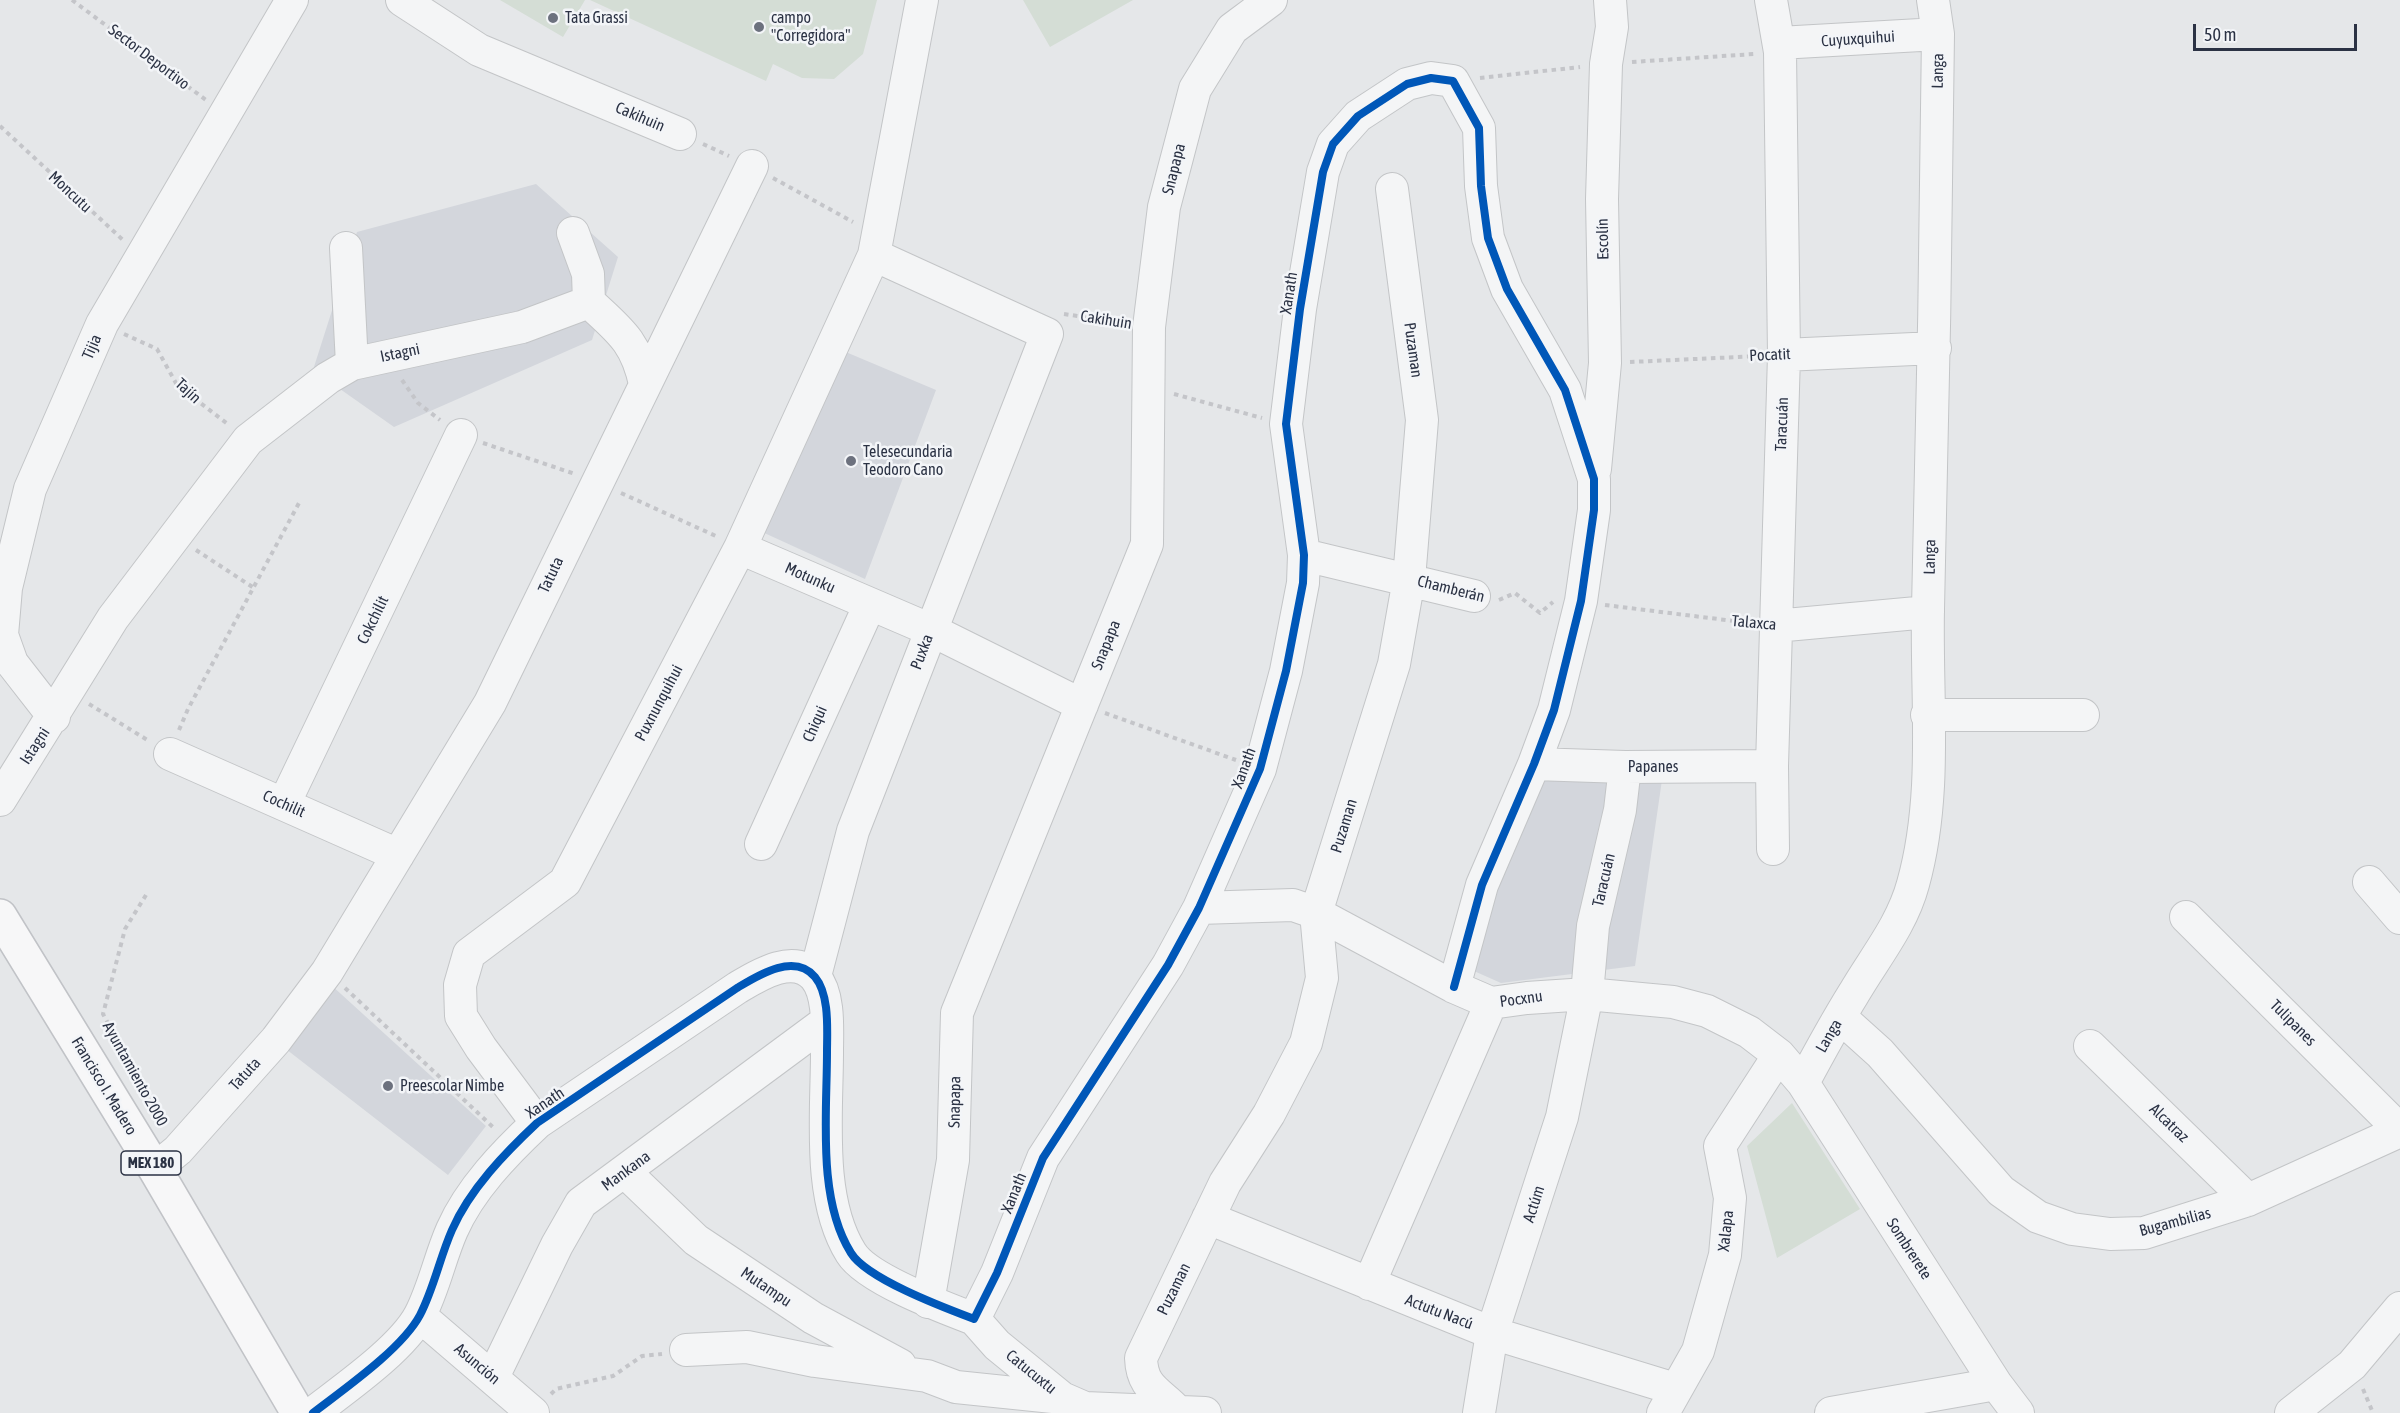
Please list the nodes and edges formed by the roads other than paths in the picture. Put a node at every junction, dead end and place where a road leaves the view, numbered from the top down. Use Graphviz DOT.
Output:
graph roads {
  1 [pos="292,0"];
  2 [pos="402,0"];
  3 [pos="922,0"];
  4 [pos="1271,0"];
  5 [pos="1610,0"];
  6 [pos="1771,0"];
  7 [pos="1933,0"];
  8 [pos="1938,34"];
  9 [pos="1779,43"];
  10 [pos="680,134"];
  11 [pos="752,166"];
  12 [pos="1392,189"];
  13 [pos="573,233"];
  14 [pos="876,246"];
  15 [pos="346,248"];
  16 [pos="589,302"];
  17 [pos="1935,348"];
  18 [pos="1784,355"];
  19 [pos="352,364"];
  20 [pos="645,384"];
  21 [pos="461,435"];
  22 [pos="1594,479"];
  23 [pos="740,548"];
  24 [pos="1304,555"];
  25 [pos="1409,579"];
  26 [pos="1474,596"];
  27 [pos="870,604"];
  28 [pos="1928,612"];
  29 [pos="1775,626"];
  30 [pos="931,630"];
  31 [pos="62,704"];
  32 [pos="1082,705"];
  33 [pos="2083,715"];
  34 [pos="1927,716"];
  35 [pos="170,754"];
  36 [pos="1534,764"];
  37 [pos="1772,766"];
  38 [pos="1625,768"];
  39 [pos="0,800"];
  40 [pos="284,804"];
  41 [pos="761,844"];
  42 [pos="1773,849"];
  43 [pos="398,855"];
  44 [pos="2368,882"];
  45 [pos="1199,908"];
  46 [pos="1316,913"];
  47 [pos="0,916"];
  48 [pos="2186,917"];
  49 [pos="2400,918"];
  50 [pos="814,976"];
  51 [pos="1454,987"];
  52 [pos="1587,994"];
  53 [pos="1491,1003"];
  54 [pos="1840,1017"];
  55 [pos="827,1021"];
  56 [pos="2090,1046"];
  57 [pos="1779,1055"];
  58 [pos="1803,1083"];
  59 [pos="537,1123"];
  60 [pos="2400,1130"];
  61 [pos="166,1160"];
  62 [pos="625,1172"];
  63 [pos="2248,1200"];
  64 [pos="1208,1218"];
  65 [pos="1369,1284"];
  66 [pos="928,1302"];
  67 [pos="2400,1308"];
  68 [pos="420,1316"];
  69 [pos="975,1318"];
  70 [pos="1492,1333"];
  71 [pos="686,1350"];
  72 [pos="927,1376"];
  73 [pos="493,1377"];
  74 [pos="1996,1384"];
  75 [pos="1669,1401"];
  76 [pos="541,1405"];
  77 [pos="1077,1406"];
  78 [pos="1191,1412"];
  79 [pos="298,1413"];
  80 [pos="313,1413"];
  81 [pos="1479,1413"];
  82 [pos="1831,1413"];
  83 [pos="2018,1413"];
  84 [pos="2291,1413"];
  1 -- 31 [label="street, Tijia"];
  2 -- 10 [label="street, Cakihuin"];
  3 -- 14 [label="street, Puxnunquihui"];
  4 -- 32 [label="street, Snapapa"];
  5 -- 22 [label="street, Escolín"];
  6 -- 9 [label="street, Taracuán"];
  7 -- 8 [label="street, Langa"];
  8 -- 9 [label="street, Cuyuxquihui"];
  8 -- 17 [label="street, Langa"];
  9 -- 18 [label="street, Taracuán"];
  11 -- 20 [label="street, Tatuta"];
  12 -- 25 [label="street, Puzaman"];
  13 -- 16 [label="street"];
  14 -- 23 [label="street, Puxnunquihui"];
  14 -- 30 [label="street, Puxka"];
  15 -- 19 [label="street"];
  16 -- 19 [label="street, Istagni"];
  16 -- 20 [label="street"];
  17 -- 18 [label="street, Pocatit"];
  17 -- 28 [label="street, Langa"];
  18 -- 29 [label="street, Taracuán"];
  19 -- 31 [label="street, Istagni"];
  20 -- 43 [label="street, Tatuta"];
  21 -- 40 [label="street, Cokchilit"];
  22 -- 24 [label="street, Xanath"];
  22 -- 36 [label="street, Xanath"];
  23 -- 27 [label="street, Motunku"];
  23 -- 59 [label="street, Puxnunquihui"];
  24 -- 25 [label="street, Chamberán"];
  24 -- 45 [label="street, Xanath"];
  25 -- 26 [label="street, Chamberán"];
  25 -- 46 [label="street, Puzaman"];
  27 -- 30 [label="street, Motunku"];
  27 -- 41 [label="street, Chiqui"];
  28 -- 29 [label="street, Talaxca"];
  28 -- 34 [label="street, Langa"];
  29 -- 37 [label="street, Taracuán"];
  30 -- 32 [label="street, Motunku"];
  30 -- 50 [label="street, Puxka"];
  31 -- 39 [label="street, Istagni"];
  32 -- 66 [label="street, Snapapa"];
  33 -- 34 [label="street"];
  34 -- 54 [label="street, Langa"];
  35 -- 40 [label="street, Cochilit"];
  36 -- 38 [label="street, Papanes"];
  36 -- 51 [label="street, Xanath"];
  37 -- 38 [label="street, Papanes"];
  37 -- 42 [label="street, Taracuán"];
  38 -- 52 [label="street, Taracuán"];
  40 -- 43 [label="street, Cochilit"];
  43 -- 61 [label="street, Tatuta"];
  44 -- 49 [label="street"];
  45 -- 46 [label="street, Pocxnu"];
  45 -- 69 [label="street, Xanath"];
  46 -- 51 [label="street, Pocxnu"];
  46 -- 64 [label="street, Puzaman"];
  47 -- 61 [label="main road, Francisco I. Madero / MEX 180"];
  48 -- 60 [label="street, Tulipanes"];
  50 -- 55 [label="street"];
  50 -- 59 [label="street, Xanath"];
  51 -- 53 [label="street, Pocxnu"];
  52 -- 53 [label="street, Pocxnu"];
  52 -- 57 [label="street, Pocxnu"];
  52 -- 70 [label="street, Actúm"];
  53 -- 65 [label="street"];
  54 -- 58 [label="street, Langa"];
  54 -- 63 [label="street, Bugambilias"];
  55 -- 62 [label="street, Mankana"];
  55 -- 66 [label="street"];
  56 -- 63 [label="street, Alcatraz"];
  57 -- 58 [label="street, Pocxnu"];
  57 -- 75 [label="street, Xalapa"];
  58 -- 74 [label="street, Sombrerete"];
  59 -- 68 [label="street, Xanath"];
  60 -- 63 [label="street, Bugambilias"];
  61 -- 79 [label="main road, Francisco I. Madero / MEX 180"];
  62 -- 72 [label="street, Mutampu"];
  62 -- 73 [label="street, Mankana"];
  64 -- 65 [label="street, Actutu Nacú"];
  64 -- 78 [label="street, Puzaman"];
  65 -- 70 [label="street, Actutu Nacú"];
  66 -- 69 [label="street"];
  67 -- 84 [label="street"];
  68 -- 73 [label="street, Asunción"];
  68 -- 80 [label="street, Xanath"];
  69 -- 77 [label="street, Catucuxtu"];
  70 -- 75 [label="street, Actutu Nacú"];
  70 -- 81 [label="street, Actúm"];
  71 -- 72 [label="street, Mutampu"];
  72 -- 77 [label="street, Mutampu"];
  73 -- 76 [label="street, Asunción"];
  74 -- 82 [label="street"];
  74 -- 83 [label="street, Sombrerete"];
  77 -- 78 [label="street"];
}
